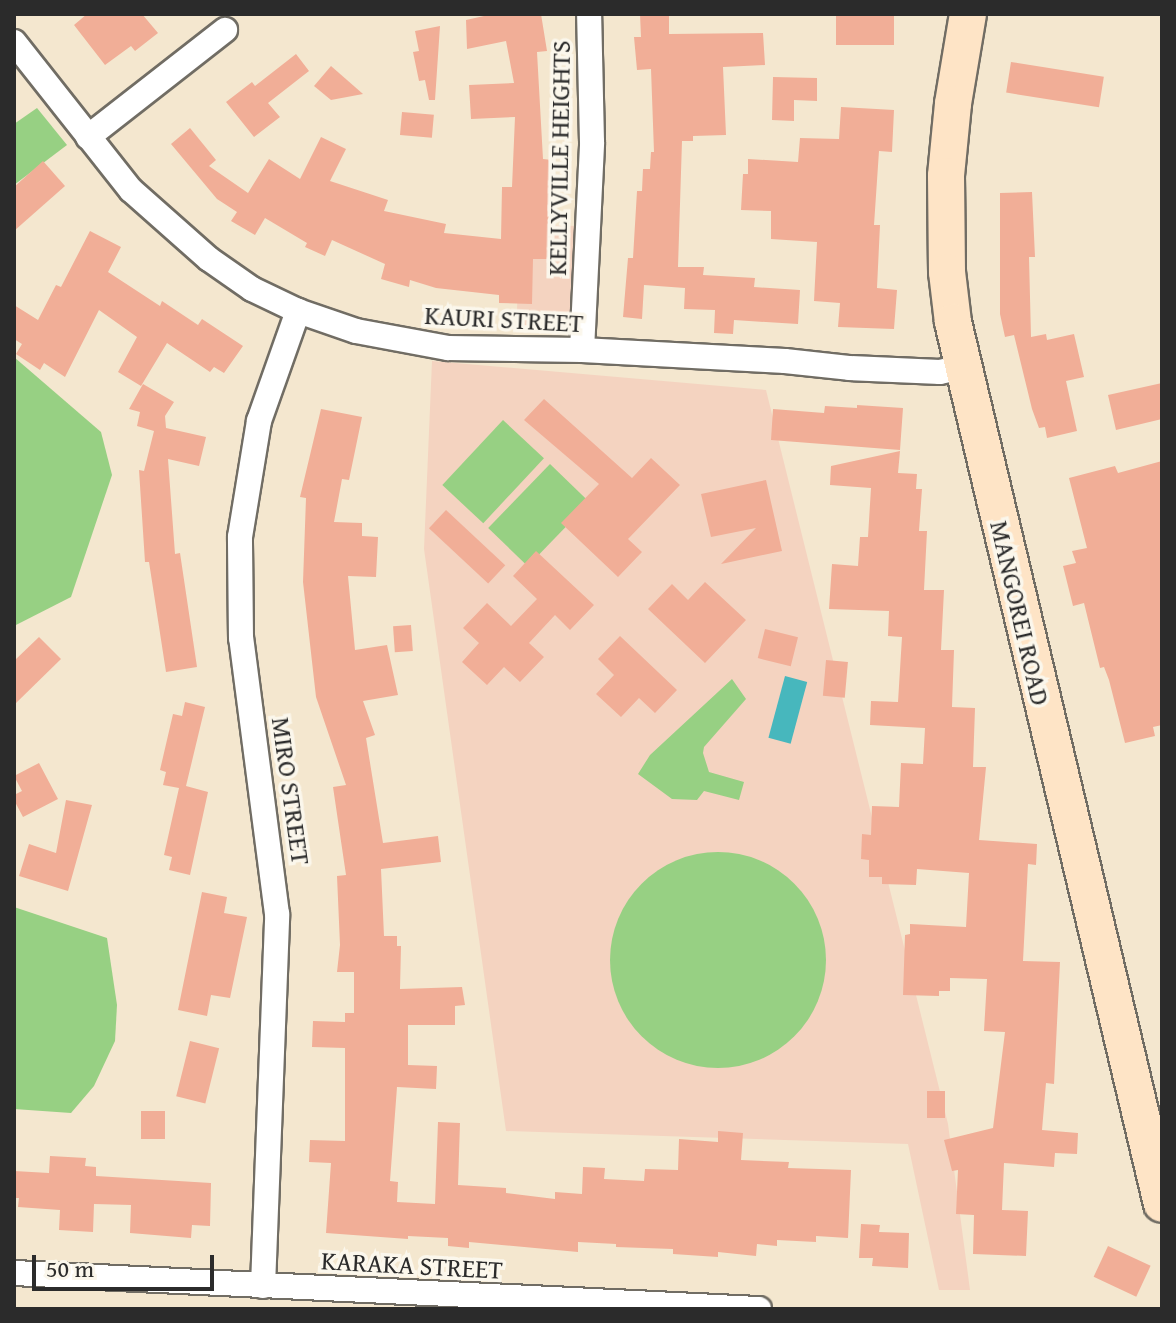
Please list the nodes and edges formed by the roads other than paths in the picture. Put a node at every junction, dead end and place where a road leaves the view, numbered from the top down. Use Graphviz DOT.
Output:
graph roads {
  1 [pos="589,14"];
  2 [pos="968,14"];
  3 [pos="225,30"];
  4 [pos="14,42"];
  5 [pos="88,137"];
  6 [pos="298,311"];
  7 [pos="582,350"];
  8 [pos="962,367"];
  9 [pos="1162,1204"];
  10 [pos="14,1273"];
  11 [pos="263,1286"];
  12 [pos="759,1309"];
  1 -- 7 [label="street, KELLYVILLE HEIGHTS"];
  2 -- 8 [label="main road, MANGOREI ROAD"];
  3 -- 5 [label="street"];
  4 -- 5 [label="street, KAURI STREET"];
  5 -- 6 [label="street, KAURI STREET"];
  6 -- 7 [label="street, KAURI STREET"];
  6 -- 11 [label="street, MIRO STREET"];
  7 -- 8 [label="street, KAURI STREET"];
  8 -- 9 [label="main road, MANGOREI ROAD"];
  10 -- 11 [label="street, KARAKA STREET"];
  11 -- 12 [label="street, KARAKA STREET"];
}
